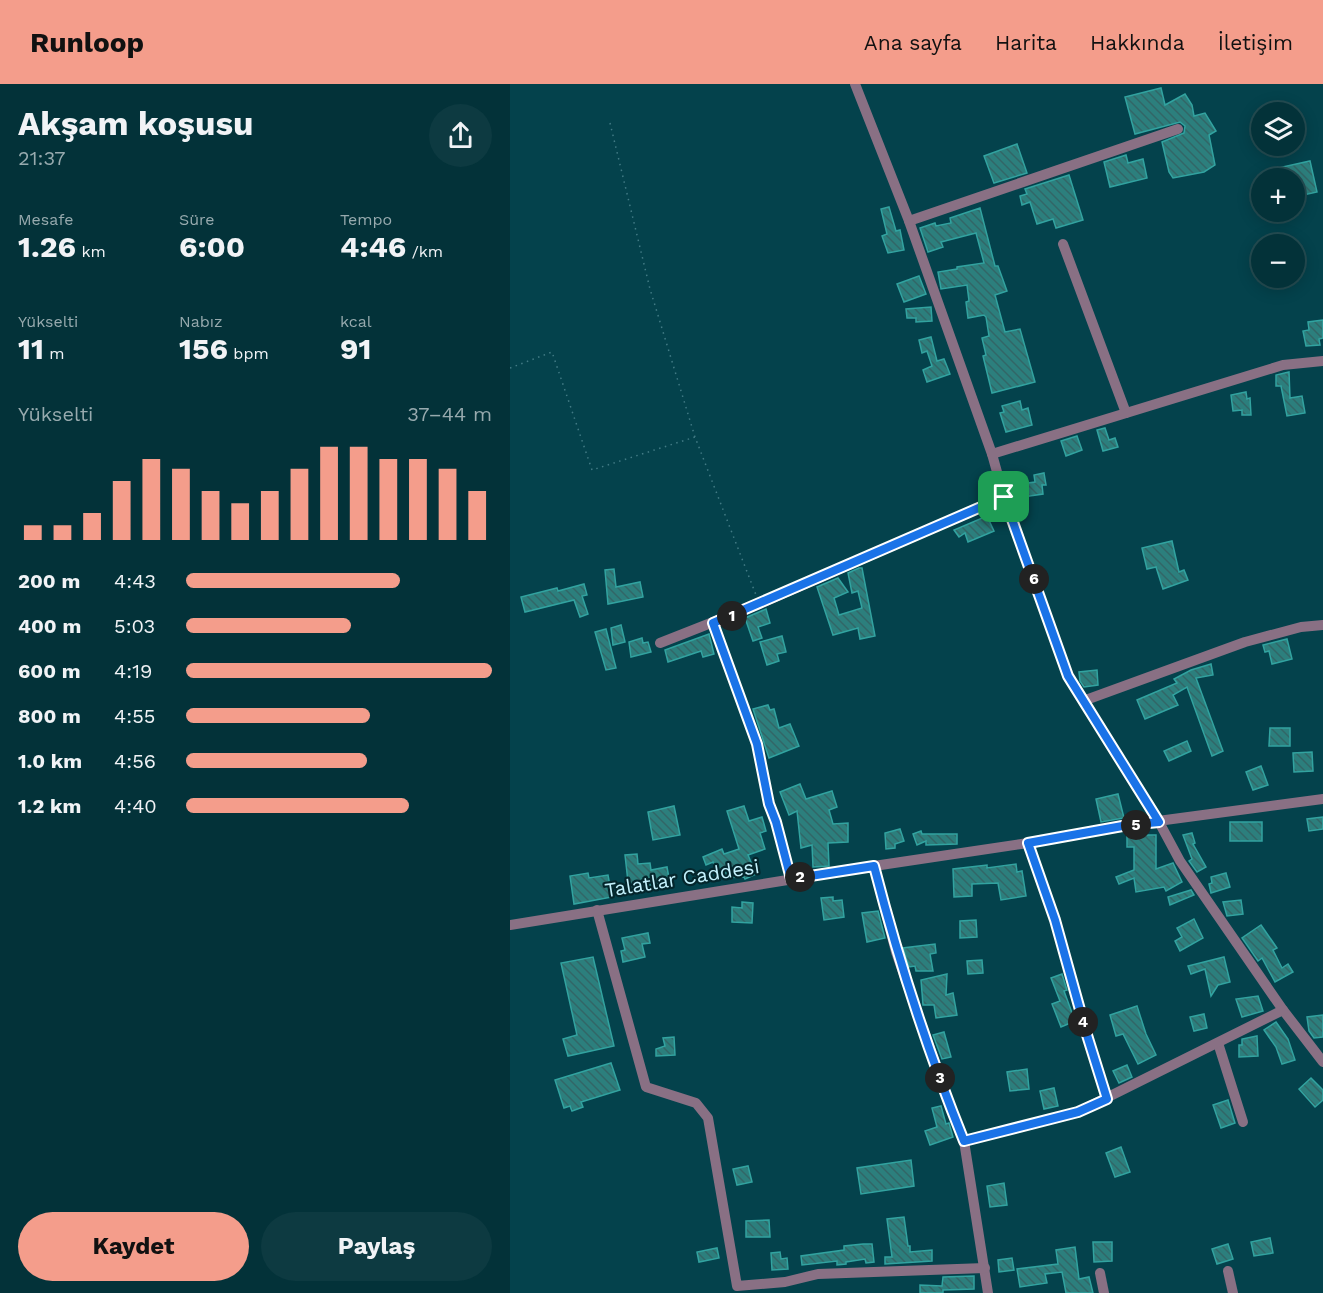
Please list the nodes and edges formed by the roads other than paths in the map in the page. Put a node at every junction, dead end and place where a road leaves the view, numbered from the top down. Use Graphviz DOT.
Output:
graph roads {
  1 [pos="855,84"];
  2 [pos="1178,129"];
  3 [pos="909,221"];
  4 [pos="1063,244"];
  5 [pos="1323,361"];
  6 [pos="1126,413"];
  7 [pos="992,454"];
  8 [pos="1004,497"];
  9 [pos="713,623"];
  10 [pos="1323,625"];
  11 [pos="660,643"];
  12 [pos="1083,701"];
  13 [pos="1323,799"];
  14 [pos="1159,822"];
  15 [pos="1028,843"];
  16 [pos="874,866"];
  17 [pos="791,879"];
  18 [pos="597,910"];
  19 [pos="510,925"];
  20 [pos="1283,1010"];
  21 [pos="1218,1043"];
  22 [pos="1318,1047"];
  23 [pos="1323,1062"];
  24 [pos="1107,1099"];
  25 [pos="1243,1122"];
  26 [pos="964,1141"];
  27 [pos="985,1268"];
  28 [pos="1228,1271"];
  29 [pos="1100,1273"];
  30 [pos="787,1287"];
  31 [pos="736,1290"];
  32 [pos="988,1293"];
  33 [pos="1104,1293"];
  34 [pos="1233,1293"];
  1 -- 3 [label="street"];
  2 -- 3 [label="street"];
  3 -- 7 [label="street"];
  4 -- 6 [label="street"];
  5 -- 6 [label="street"];
  6 -- 7 [label="street"];
  7 -- 8 [label="street"];
  8 -- 9 [label="street"];
  8 -- 12 [label="street"];
  9 -- 11 [label="street"];
  9 -- 17 [label="street"];
  10 -- 12 [label="street"];
  12 -- 14 [label="street"];
  13 -- 14 [label="street, Talatlar Caddesi"];
  14 -- 15 [label="street, Talatlar Caddesi"];
  14 -- 20 [label="street"];
  15 -- 16 [label="street, Talatlar Caddesi"];
  15 -- 24 [label="street"];
  16 -- 17 [label="street, Talatlar Caddesi"];
  16 -- 26 [label="street"];
  17 -- 18 [label="street, Talatlar Caddesi"];
  18 -- 19 [label="street, Talatlar Caddesi"];
  18 -- 31 [label="street"];
  20 -- 21 [label="street"];
  20 -- 22 [label="street"];
  21 -- 24 [label="street"];
  21 -- 25 [label="street"];
  22 -- 23 [label="street"];
  24 -- 26 [label="street"];
  26 -- 27 [label="street"];
  27 -- 30 [label="street"];
  27 -- 32 [label="street"];
  28 -- 34 [label="street"];
  29 -- 33 [label="street"];
  30 -- 31 [label="street"];
}
